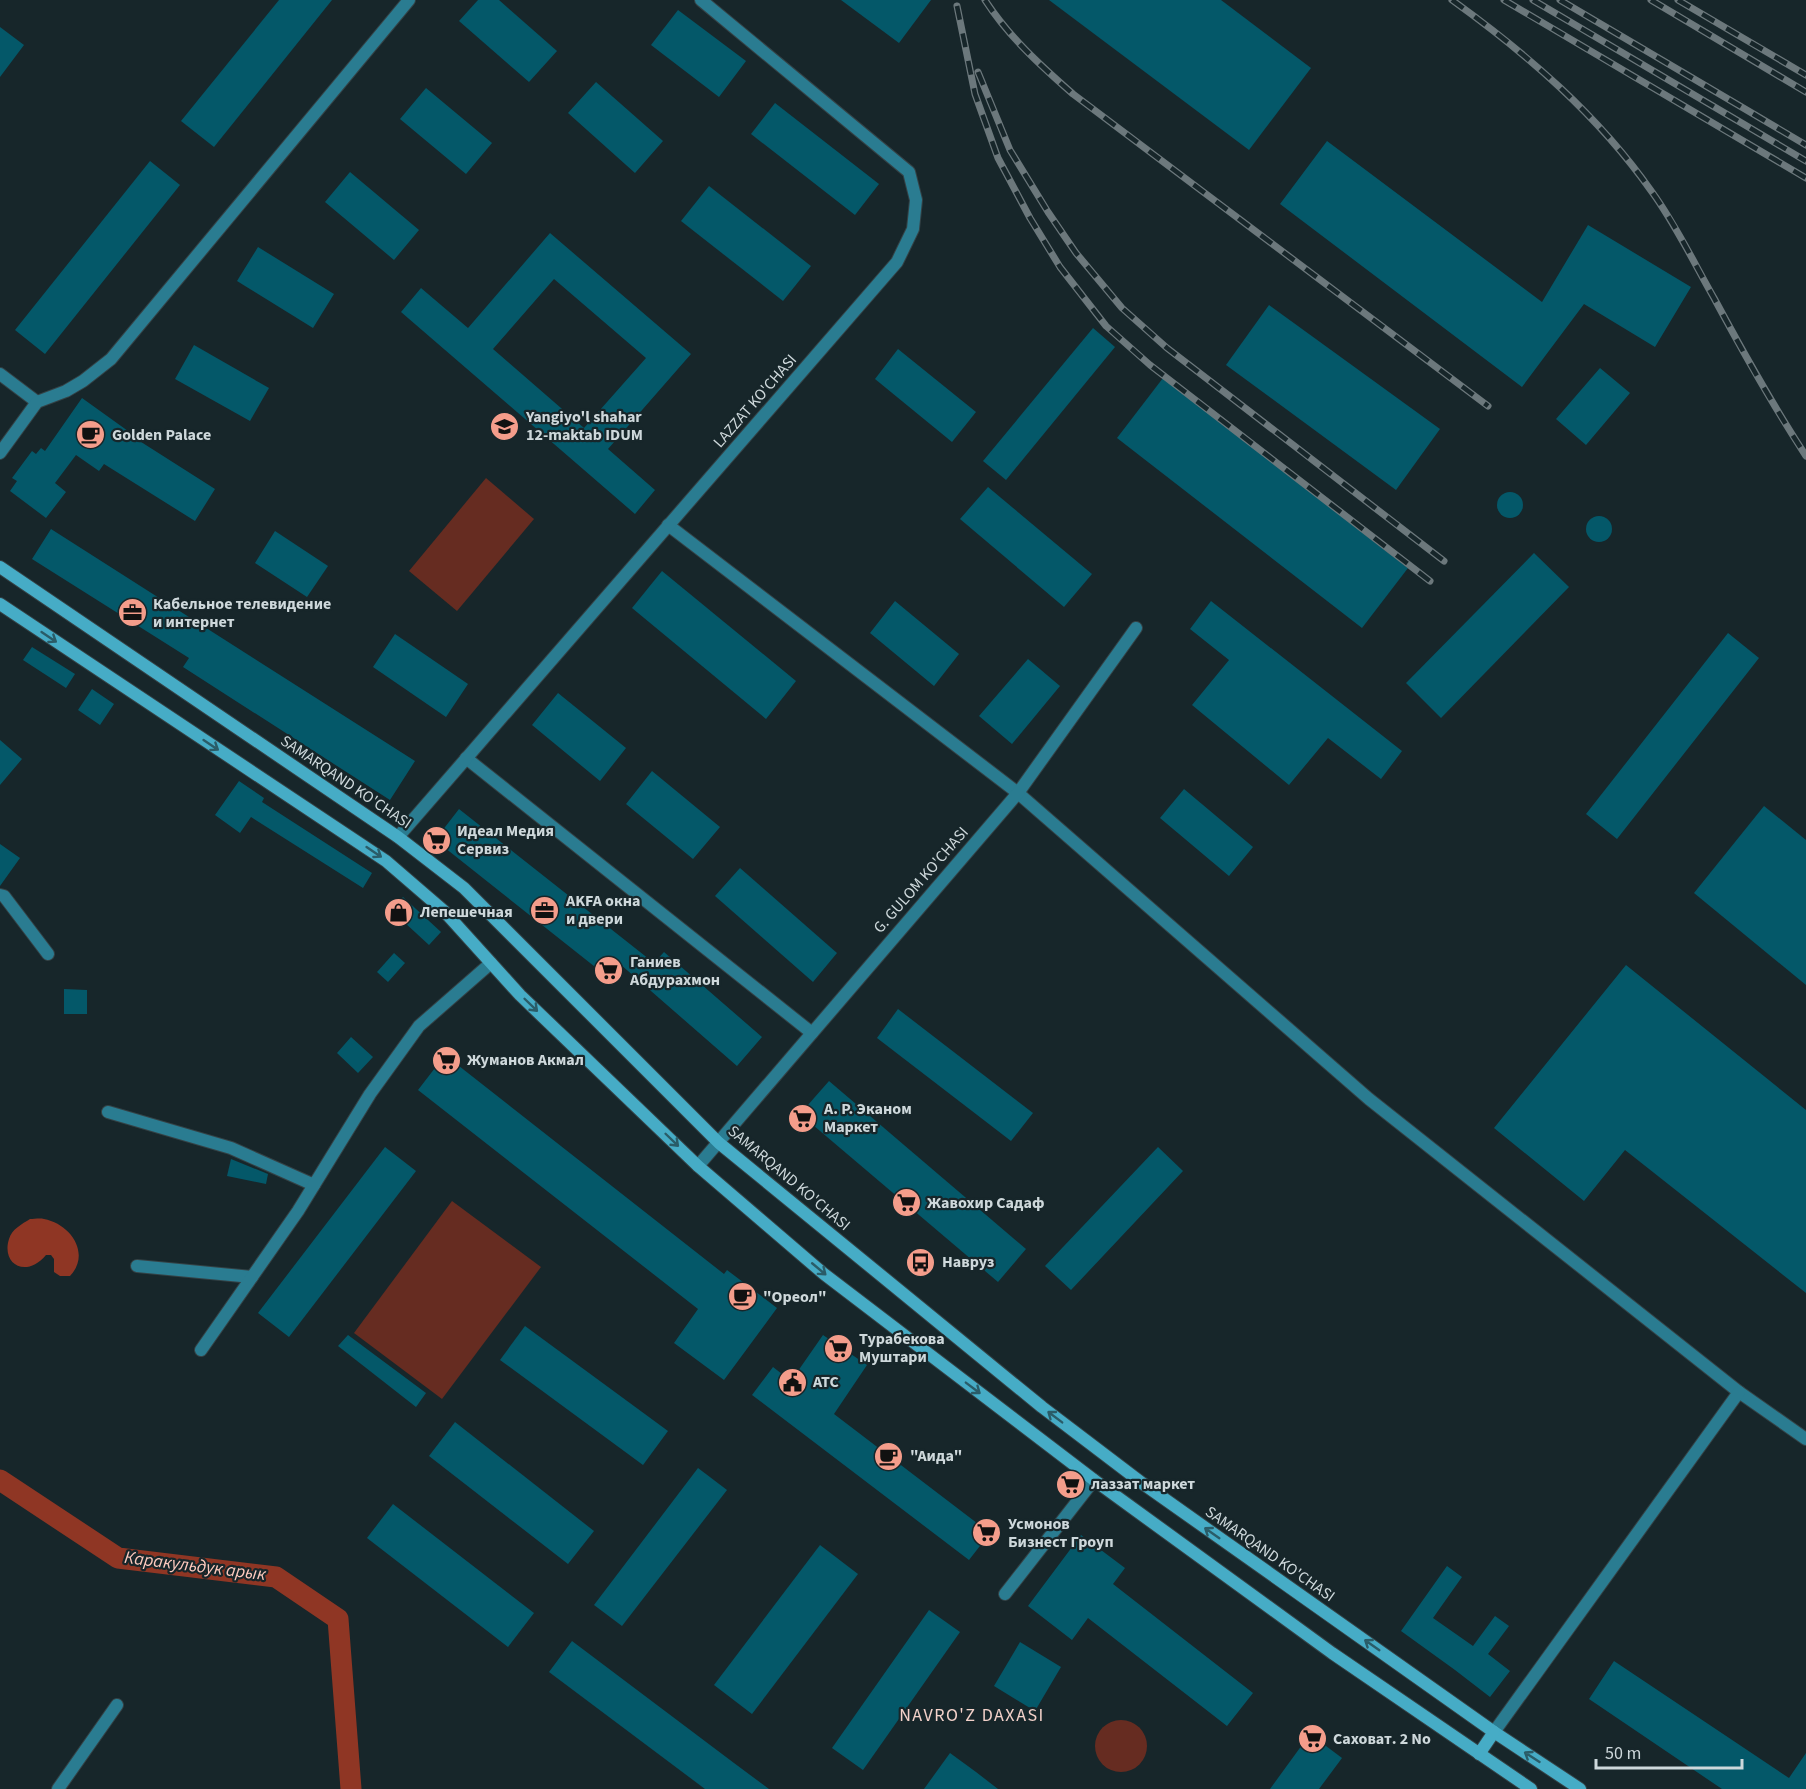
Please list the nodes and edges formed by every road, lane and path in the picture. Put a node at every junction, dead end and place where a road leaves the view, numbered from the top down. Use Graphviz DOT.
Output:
graph roads {
  1 [pos="409,0"];
  2 [pos="701,0"];
  3 [pos="0,374"];
  4 [pos="38,402"];
  5 [pos="0,453"];
  6 [pos="668,525"];
  7 [pos="0,567"];
  8 [pos="0,604"];
  9 [pos="1136,628"];
  10 [pos="466,758"];
  11 [pos="1018,793"];
  12 [pos="398,837"];
  13 [pos="0,895"];
  14 [pos="48,954"];
  15 [pos="491,963"];
  16 [pos="812,1033"];
  17 [pos="108,1112"];
  18 [pos="718,1143"];
  19 [pos="698,1166"];
  20 [pos="314,1185"];
  21 [pos="137,1266"];
  22 [pos="252,1277"];
  23 [pos="201,1350"];
  24 [pos="1739,1392"];
  25 [pos="1806,1439"];
  26 [pos="1094,1480"];
  27 [pos="1005,1594"];
  28 [pos="117,1705"];
  29 [pos="1494,1732"];
  30 [pos="1479,1754"];
  31 [pos="58,1789"];
  32 [pos="1531,1789"];
  33 [pos="1581,1789"];
  1 -- 4 [label="street"];
  2 -- 6 [label="street, LAZZAT KO'CHASI"];
  3 -- 4 [label="street"];
  4 -- 5 [label="street"];
  6 -- 10 [label="street, LAZZAT KO'CHASI"];
  6 -- 11 [label="street"];
  7 -- 12 [label="main road, SAMARQAND KO'CHASI"];
  8 -- 15 [label="main road, one-way"];
  9 -- 11 [label="street, G. GULOM KO'CHASI"];
  10 -- 12 [label="street, LAZZAT KO'CHASI"];
  10 -- 16 [label="street"];
  11 -- 16 [label="street, G. GULOM KO'CHASI"];
  11 -- 24 [label="street"];
  12 -- 18 [label="main road, SAMARQAND KO'CHASI"];
  13 -- 14 [label="street"];
  15 -- 19 [label="main road, one-way"];
  15 -- 20 [label="street"];
  16 -- 18 [label="street, G. GULOM KO'CHASI"];
  17 -- 20 [label="street"];
  18 -- 19 [label="street, G. GULOM KO'CHASI"];
  29 -- 18 [label="main road, SAMARQAND KO'CHASI, one-way"];
  19 -- 26 [label="main road, one-way"];
  20 -- 22 [label="street"];
  21 -- 22 [label="street"];
  22 -- 23 [label="street"];
  24 -- 25 [label="street"];
  24 -- 29 [label="street"];
  26 -- 27 [label="street"];
  26 -- 30 [label="main road"];
  28 -- 31 [label="street"];
  29 -- 30 [label="main road"];
  33 -- 29 [label="main road, SAMARQAND KO'CHASI, one-way"];
  30 -- 32 [label="main road"];
}
